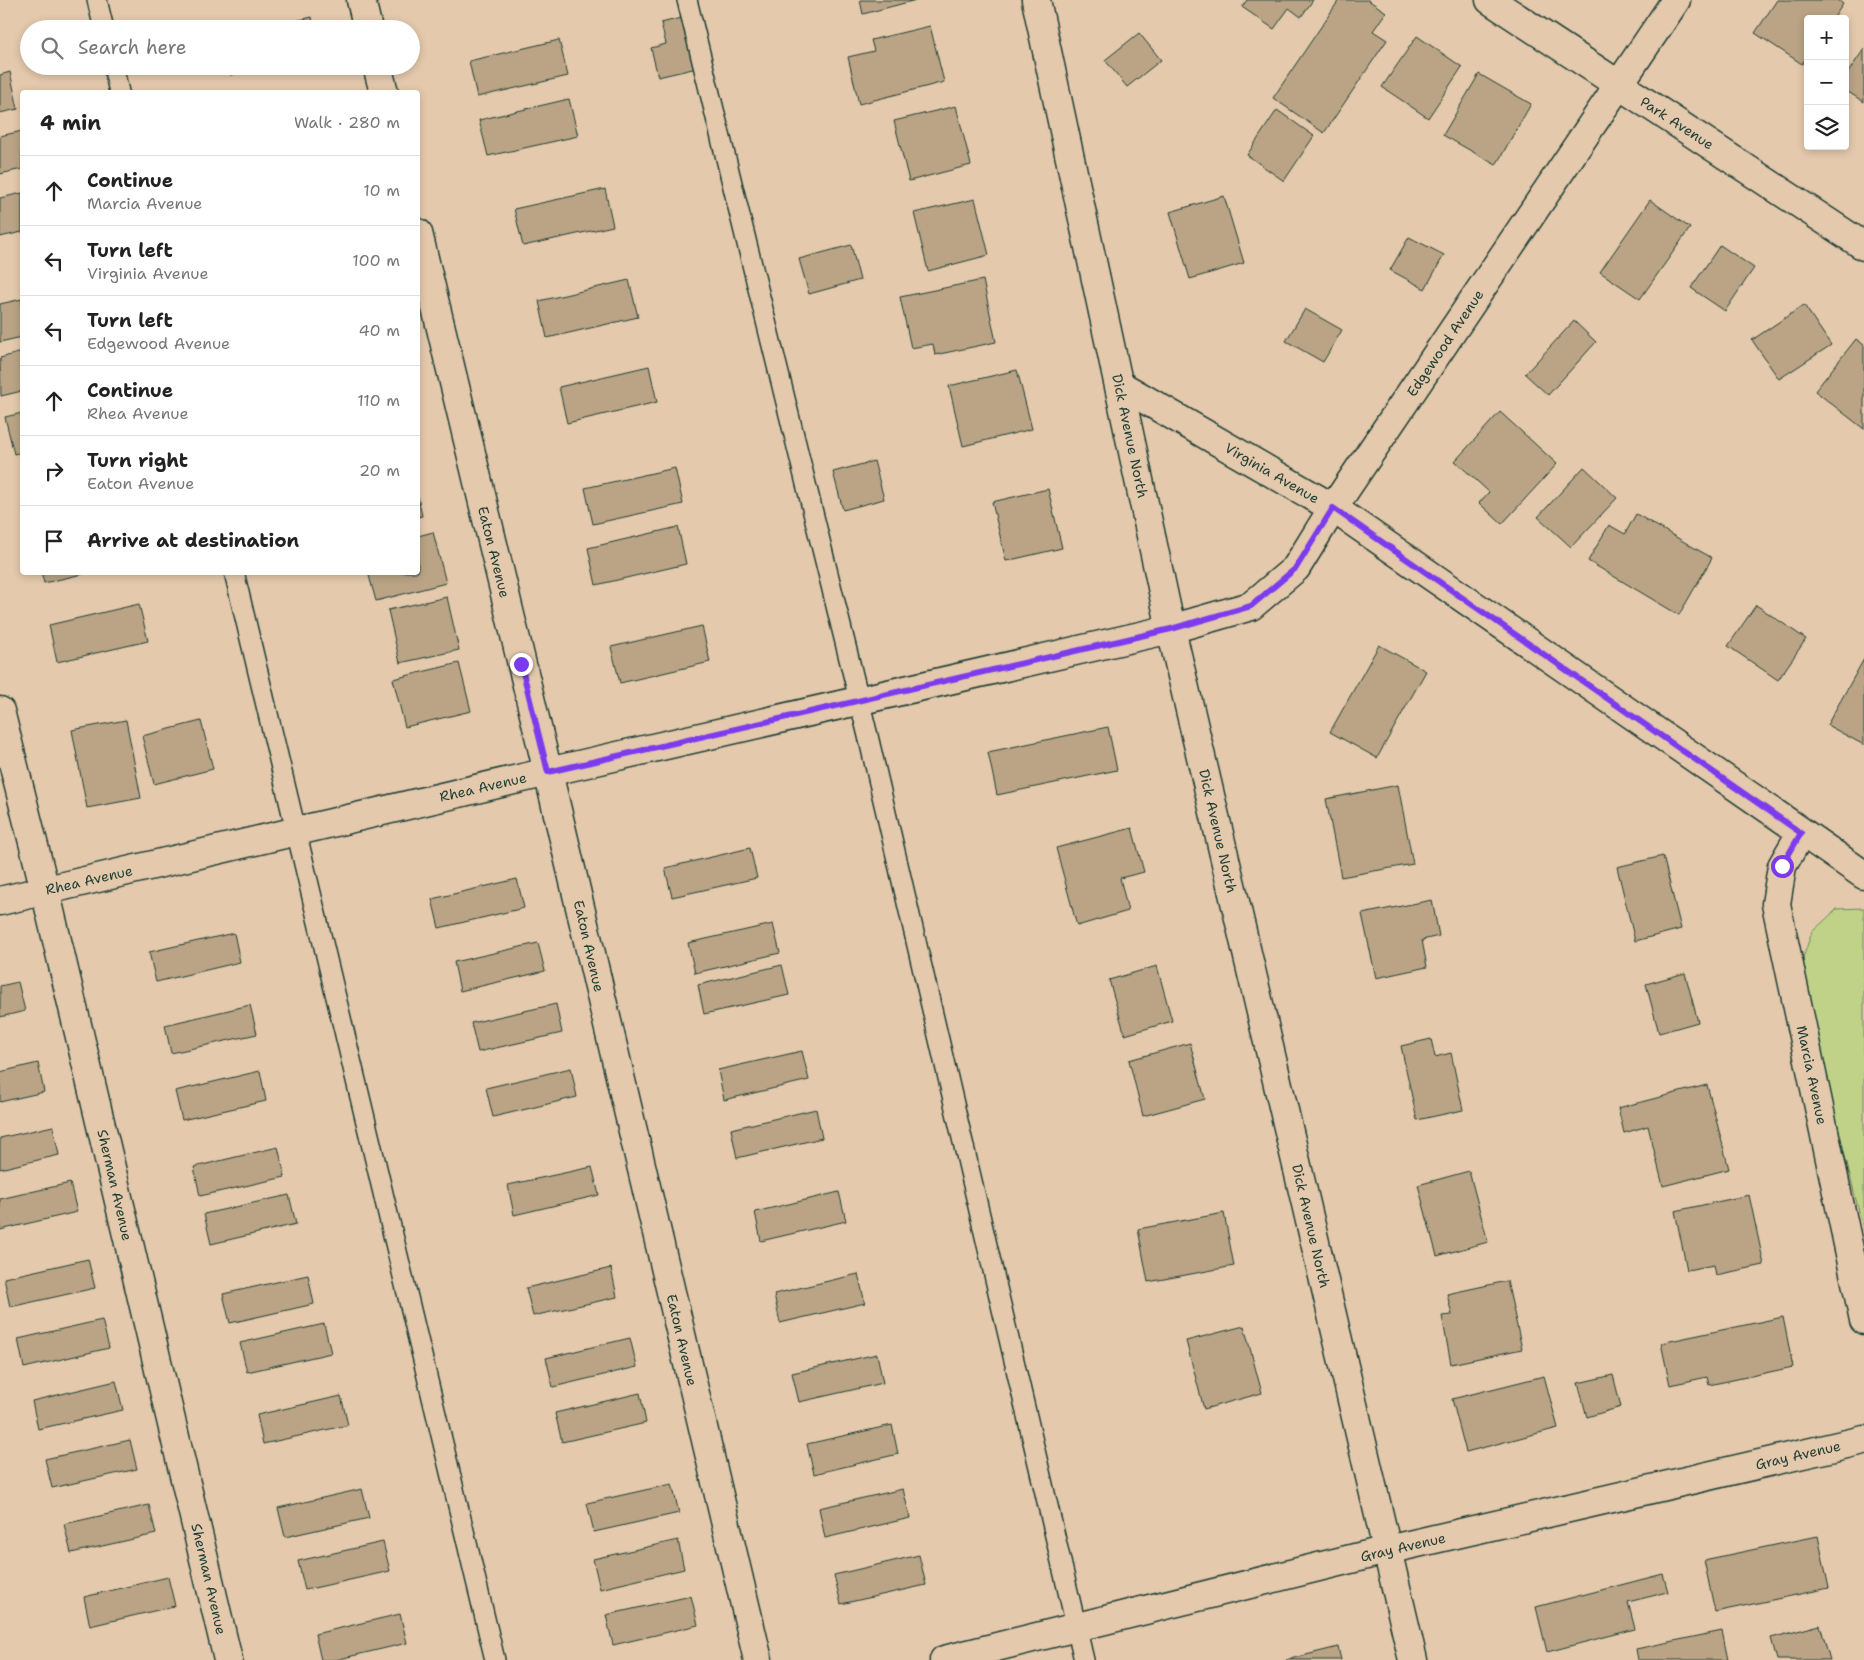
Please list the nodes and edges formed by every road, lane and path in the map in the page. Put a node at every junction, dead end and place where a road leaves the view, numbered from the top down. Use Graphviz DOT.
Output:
graph roads {
  1 [pos="97,0"];
  2 [pos="361,0"];
  3 [pos="687,0"];
  4 [pos="1036,0"];
  5 [pos="1490,0"];
  6 [pos="1676,0"];
  7 [pos="102,20"];
  8 [pos="366,20"];
  9 [pos="115,75"];
  10 [pos="379,75"];
  11 [pos="1619,85"];
  12 [pos="119,90"];
  13 [pos="383,90"];
  14 [pos="420,241"];
  15 [pos="1864,246"];
  16 [pos="1120,386"];
  17 [pos="1333,508"];
  18 [pos="235,575"];
  19 [pos="1171,629"];
  20 [pos="859,700"];
  21 [pos="0,711"];
  22 [pos="548,772"];
  23 [pos="296,831"];
  24 [pos="1801,833"];
  25 [pos="1864,875"];
  26 [pos="45,890"];
  27 [pos="0,901"];
  28 [pos="1864,1320"];
  29 [pos="1864,1440"];
  30 [pos="1388,1550"];
  31 [pos="1076,1628"];
  32 [pos="228,1660"];
  33 [pos="495,1660"];
  34 [pos="758,1660"];
  35 [pos="944,1660"];
  36 [pos="1084,1660"];
  37 [pos="1413,1660"];
  1 -- 7 [label="lane"];
  2 -- 8 [label="street"];
  3 -- 20 [label="lane"];
  4 -- 16 [label="street, Dick Avenue North"];
  5 -- 11 [label="street, Park Avenue"];
  6 -- 11 [label="street, Edgewood Avenue"];
  9 -- 12 [label="lane"];
  10 -- 13 [label="street"];
  11 -- 15 [label="street, Park Avenue"];
  11 -- 17 [label="street, Edgewood Avenue"];
  14 -- 22 [label="street, Eaton Avenue"];
  16 -- 17 [label="street, Virginia Avenue"];
  16 -- 19 [label="street, Dick Avenue North"];
  17 -- 19 [label="street, Edgewood Avenue"];
  17 -- 24 [label="street, Virginia Avenue"];
  18 -- 23 [label="lane"];
  19 -- 20 [label="street, Rhea Avenue"];
  19 -- 30 [label="street, Dick Avenue North"];
  20 -- 22 [label="street, Rhea Avenue"];
  20 -- 31 [label="lane"];
  21 -- 26 [label="street, Sherman Avenue"];
  22 -- 23 [label="street, Rhea Avenue"];
  22 -- 34 [label="street, Eaton Avenue"];
  23 -- 26 [label="street, Rhea Avenue"];
  23 -- 33 [label="lane"];
  24 -- 25 [label="street, Virginia Avenue"];
  24 -- 28 [label="street, Marcia Avenue"];
  26 -- 27 [label="street, Rhea Avenue"];
  26 -- 32 [label="street, Sherman Avenue"];
  29 -- 30 [label="street, Gray Avenue"];
  30 -- 31 [label="street, Gray Avenue"];
  30 -- 37 [label="street, Dick Avenue North"];
  31 -- 35 [label="street, Gray Avenue"];
  31 -- 36 [label="lane"];
}
